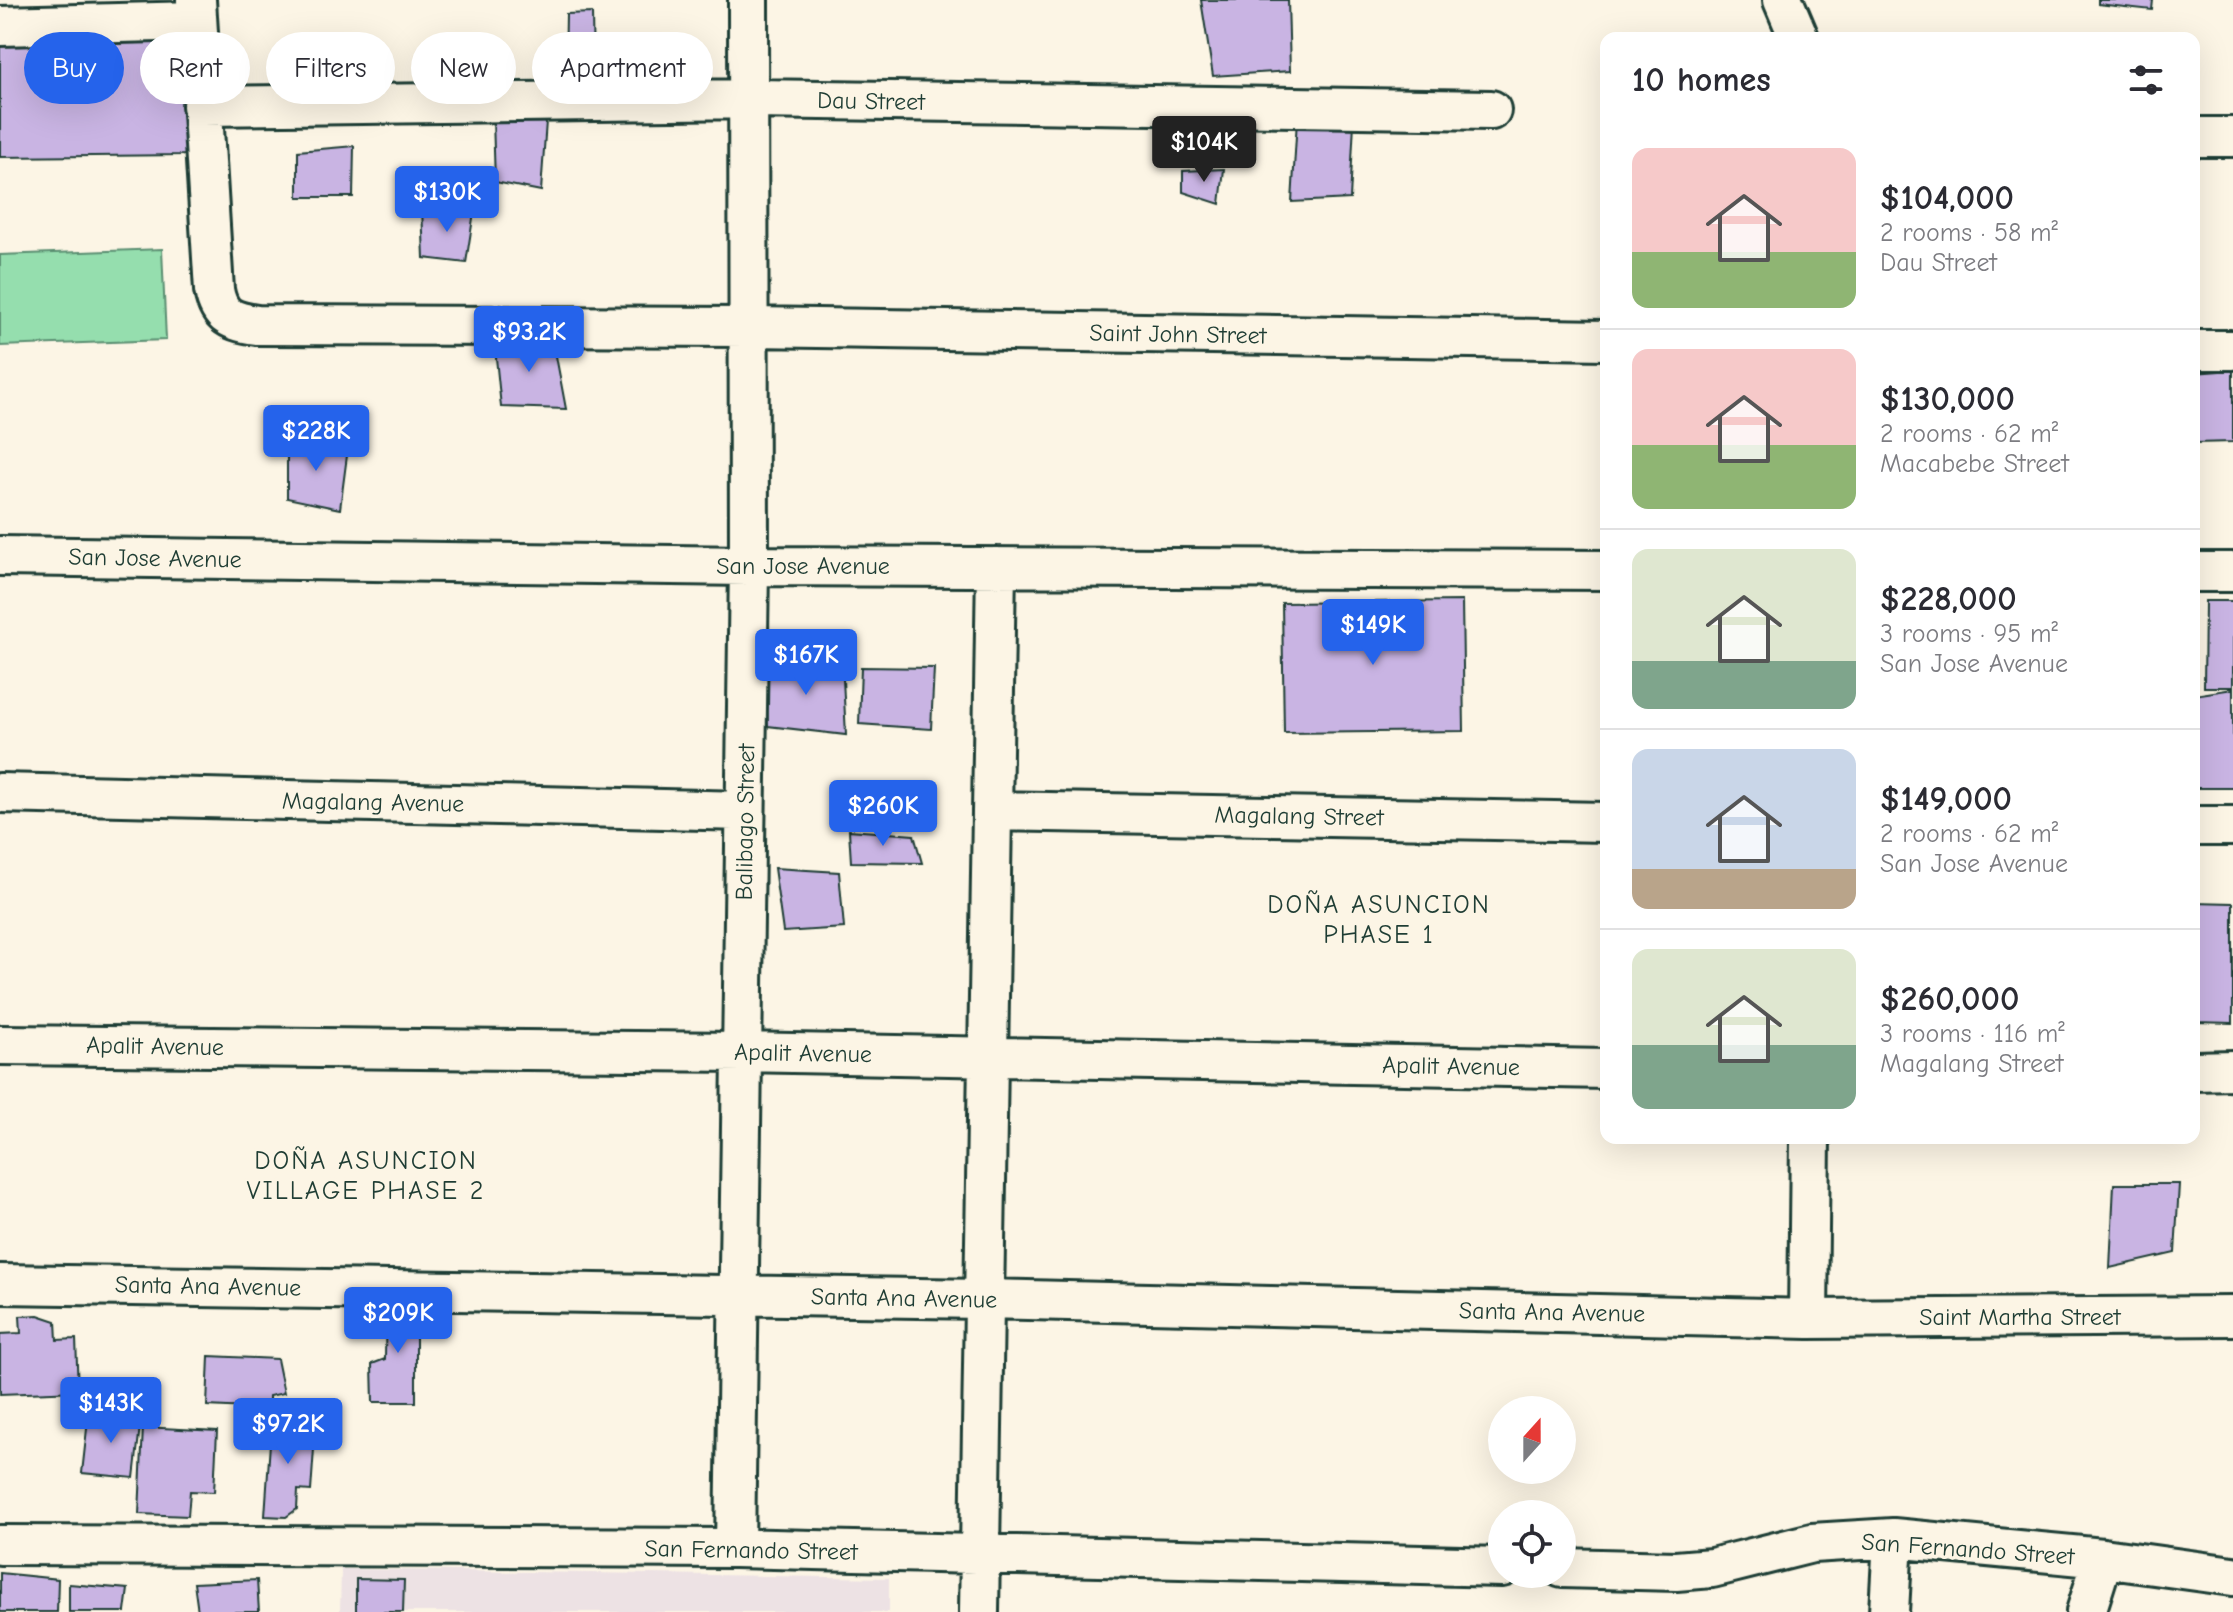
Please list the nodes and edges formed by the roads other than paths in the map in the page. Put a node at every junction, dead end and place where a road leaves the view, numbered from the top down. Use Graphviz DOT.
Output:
graph roads {
  1 [pos="748,0"];
  2 [pos="1783,0"];
  3 [pos="196,11"];
  4 [pos="0,26"];
  5 [pos="1796,32"];
  6 [pos="749,99"];
  7 [pos="202,106"];
  8 [pos="1491,110"];
  9 [pos="2200,137"];
  10 [pos="2233,137"];
  11 [pos="749,327"];
  12 [pos="1600,340"];
  13 [pos="2200,350"];
  14 [pos="2233,350"];
  15 [pos="0,556"];
  16 [pos="749,566"];
  17 [pos="996,567"];
  18 [pos="1600,570"];
  19 [pos="2200,572"];
  20 [pos="2233,572"];
  21 [pos="0,793"];
  22 [pos="745,811"];
  23 [pos="992,811"];
  24 [pos="1600,822"];
  25 [pos="2200,826"];
  26 [pos="2233,826"];
  27 [pos="0,1045"];
  28 [pos="742,1052"];
  29 [pos="988,1056"];
  30 [pos="1600,1069"];
  31 [pos="2233,1070"];
  32 [pos="2200,1071"];
  33 [pos="1810,1144"];
  34 [pos="0,1284"];
  35 [pos="739,1296"];
  36 [pos="984,1299"];
  37 [pos="2233,1316"];
  38 [pos="1808,1319"];
  39 [pos="1893,1538"];
  40 [pos="0,1545"];
  41 [pos="735,1548"];
  42 [pos="980,1554"];
  43 [pos="2103,1558"];
  44 [pos="1488,1567"];
  45 [pos="1576,1568"];
  46 [pos="2233,1576"];
  47 [pos="979,1612"];
  48 [pos="1889,1612"];
  49 [pos="2086,1612"];
  1 -- 6 [label="street, Balibago Street"];
  2 -- 5 [label="street"];
  3 -- 4 [label="street"];
  3 -- 7 [label="street"];
  6 -- 7 [label="street, Dau Street"];
  6 -- 8 [label="street, Dau Street"];
  6 -- 11 [label="street, Balibago Street"];
  7 -- 11 [label="street, Saint John Street"];
  9 -- 10 [label="street"];
  11 -- 12 [label="street, Saint John Street"];
  11 -- 16 [label="street, Balibago Street"];
  13 -- 14 [label="street"];
  15 -- 16 [label="street, San Jose Avenue"];
  16 -- 17 [label="street, San Jose Avenue"];
  16 -- 22 [label="street, Balibago Street"];
  17 -- 18 [label="street, San Jose Avenue"];
  17 -- 23 [label="street"];
  19 -- 20 [label="street"];
  21 -- 22 [label="street, Magalang Avenue"];
  22 -- 28 [label="street, Balibago Street"];
  23 -- 24 [label="street, Magalang Street"];
  23 -- 29 [label="street"];
  25 -- 26 [label="street"];
  27 -- 28 [label="street, Apalit Avenue"];
  28 -- 29 [label="street, Apalit Avenue"];
  28 -- 35 [label="street, Balibago Street"];
  29 -- 30 [label="street, Apalit Avenue"];
  29 -- 36 [label="street"];
  31 -- 32 [label="street"];
  33 -- 38 [label="street"];
  34 -- 35 [label="street, Santa Ana Avenue"];
  35 -- 36 [label="street, Santa Ana Avenue"];
  35 -- 41 [label="street, Balibago Street"];
  36 -- 38 [label="street, Santa Ana Avenue"];
  36 -- 42 [label="street"];
  37 -- 38 [label="street, Saint Martha Street"];
  39 -- 43 [label="street, San Fernando Street"];
  39 -- 45 [label="street, San Fernando Street"];
  39 -- 48 [label="street"];
  40 -- 41 [label="street, San Fernando Street"];
  41 -- 42 [label="street, San Fernando Street"];
  42 -- 44 [label="street, San Fernando Street"];
  42 -- 47 [label="street"];
  43 -- 46 [label="street, San Fernando Street"];
  43 -- 49 [label="street"];
}
